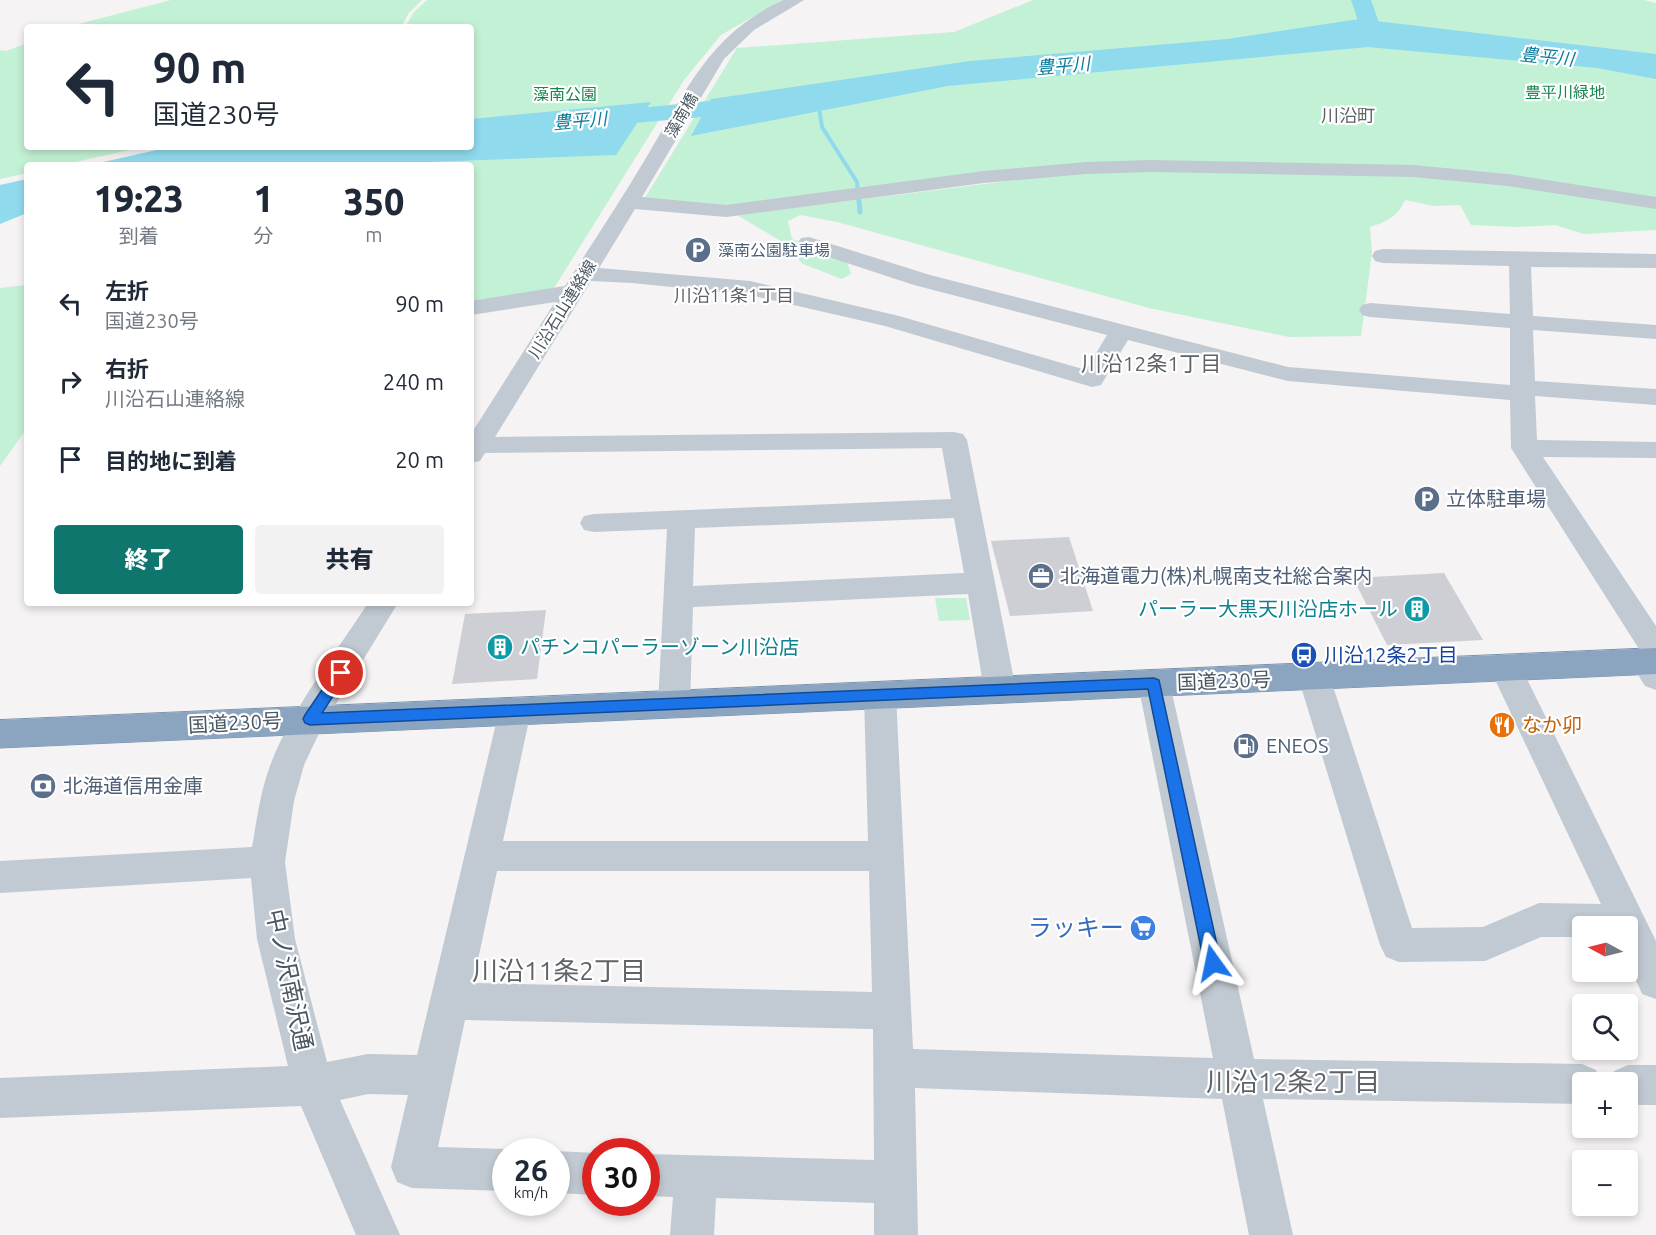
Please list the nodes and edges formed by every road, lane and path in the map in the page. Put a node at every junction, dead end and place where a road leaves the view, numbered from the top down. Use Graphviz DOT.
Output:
graph roads {
  1 [pos="796,0"];
  2 [pos="654,163"];
  3 [pos="629,202"];
  4 [pos="1656,203"];
  5 [pos="810,243"];
  6 [pos="1383,256"];
  7 [pos="1520,260"];
  8 [pos="1656,261"];
  9 [pos="579,283"];
  10 [pos="907,300"];
  11 [pos="474,307"];
  12 [pos="1370,309"];
  13 [pos="1521,320"];
  14 [pos="1122,330"];
  15 [pos="1656,332"];
  16 [pos="1523,391"];
  17 [pos="1656,398"];
  18 [pos="477,440"];
  19 [pos="1524,448"];
  20 [pos="1656,450"];
  21 [pos="965,508"];
  22 [pos="681,521"];
  23 [pos="594,523"];
  24 [pos="979,583"];
  25 [pos="678,597"];
  26 [pos="380,606"];
  27 [pos="1654,663"];
  28 [pos="1506,669"];
  29 [pos="1314,677"];
  30 [pos="1154,684"];
  31 [pos="1000,690"];
  32 [pos="880,695"];
  33 [pos="674,705"];
  34 [pos="515,711"];
  35 [pos="310,719"];
  36 [pos="0,734"];
  37 [pos="483,856"];
  38 [pos="886,856"];
  39 [pos="267,862"];
  40 [pos="0,877"];
  41 [pos="1625,916"];
  42 [pos="1572,920"];
  43 [pos="1638,944"];
  44 [pos="1656,981"];
  45 [pos="450,1000"];
  46 [pos="892,1011"];
  47 [pos="894,1068"];
  48 [pos="432,1075"];
  49 [pos="1237,1079"];
  50 [pos="1572,1084"];
  51 [pos="312,1085"];
  52 [pos="1638,1085"];
  53 [pos="1656,1086"];
  54 [pos="0,1098"];
  55 [pos="492,1170"];
  56 [pos="660,1176"];
  57 [pos="696,1177"];
  58 [pos="896,1182"];
  59 [pos="378,1235"];
  60 [pos="692,1235"];
  61 [pos="896,1235"];
  62 [pos="1271,1235"];
  1 -- 2 [label="street, 藻南橋"];
  2 -- 3 [label="street, 川沿石山連絡線"];
  3 -- 4 [label="street"];
  3 -- 9 [label="street, 川沿石山連絡線"];
  5 -- 10 [label="street"];
  6 -- 7 [label="street"];
  7 -- 8 [label="street"];
  7 -- 13 [label="street"];
  9 -- 10 [label="street"];
  9 -- 11 [label="street"];
  9 -- 18 [label="street, 川沿石山連絡線"];
  10 -- 14 [label="street"];
  10 -- 14 [label="street"];
  12 -- 13 [label="street"];
  13 -- 15 [label="street"];
  13 -- 16 [label="street"];
  14 -- 16 [label="street"];
  16 -- 17 [label="street"];
  16 -- 19 [label="street"];
  18 -- 21 [label="street"];
  19 -- 20 [label="street"];
  19 -- 27 [label="street"];
  21 -- 22 [label="street"];
  21 -- 24 [label="street"];
  22 -- 23 [label="street"];
  22 -- 25 [label="street"];
  24 -- 25 [label="street"];
  24 -- 31 [label="street"];
  25 -- 33 [label="street"];
  26 -- 35 [label="street"];
  27 -- 28 [label="highway, 国道230号"];
  28 -- 29 [label="highway, 国道230号"];
  28 -- 41 [label="street"];
  29 -- 30 [label="highway, 国道230号"];
  29 -- 42 [label="street"];
  30 -- 31 [label="highway, 国道230号"];
  30 -- 49 [label="street"];
  31 -- 32 [label="highway, 国道230号"];
  32 -- 33 [label="highway, 国道230号"];
  32 -- 38 [label="street"];
  33 -- 34 [label="highway, 国道230号"];
  34 -- 35 [label="highway, 国道230号"];
  34 -- 37 [label="street"];
  35 -- 36 [label="highway, 国道230号"];
  35 -- 39 [label="street, 中ノ沢南沢通"];
  37 -- 38 [label="street"];
  37 -- 45 [label="street"];
  38 -- 46 [label="street"];
  39 -- 40 [label="street"];
  39 -- 51 [label="street, 中ノ沢南沢通"];
  43 -- 44 [label="street"];
  45 -- 46 [label="street"];
  45 -- 48 [label="street"];
  46 -- 47 [label="street"];
  47 -- 49 [label="street"];
  47 -- 58 [label="street"];
  48 -- 51 [label="street"];
  48 -- 55 [label="street"];
  49 -- 50 [label="street"];
  49 -- 62 [label="street"];
  51 -- 54 [label="street"];
  51 -- 59 [label="street, 中ノ沢南沢通"];
  52 -- 53 [label="street"];
  56 -- 57 [label="street"];
  57 -- 58 [label="street"];
  57 -- 60 [label="street"];
  58 -- 61 [label="street"];
}
